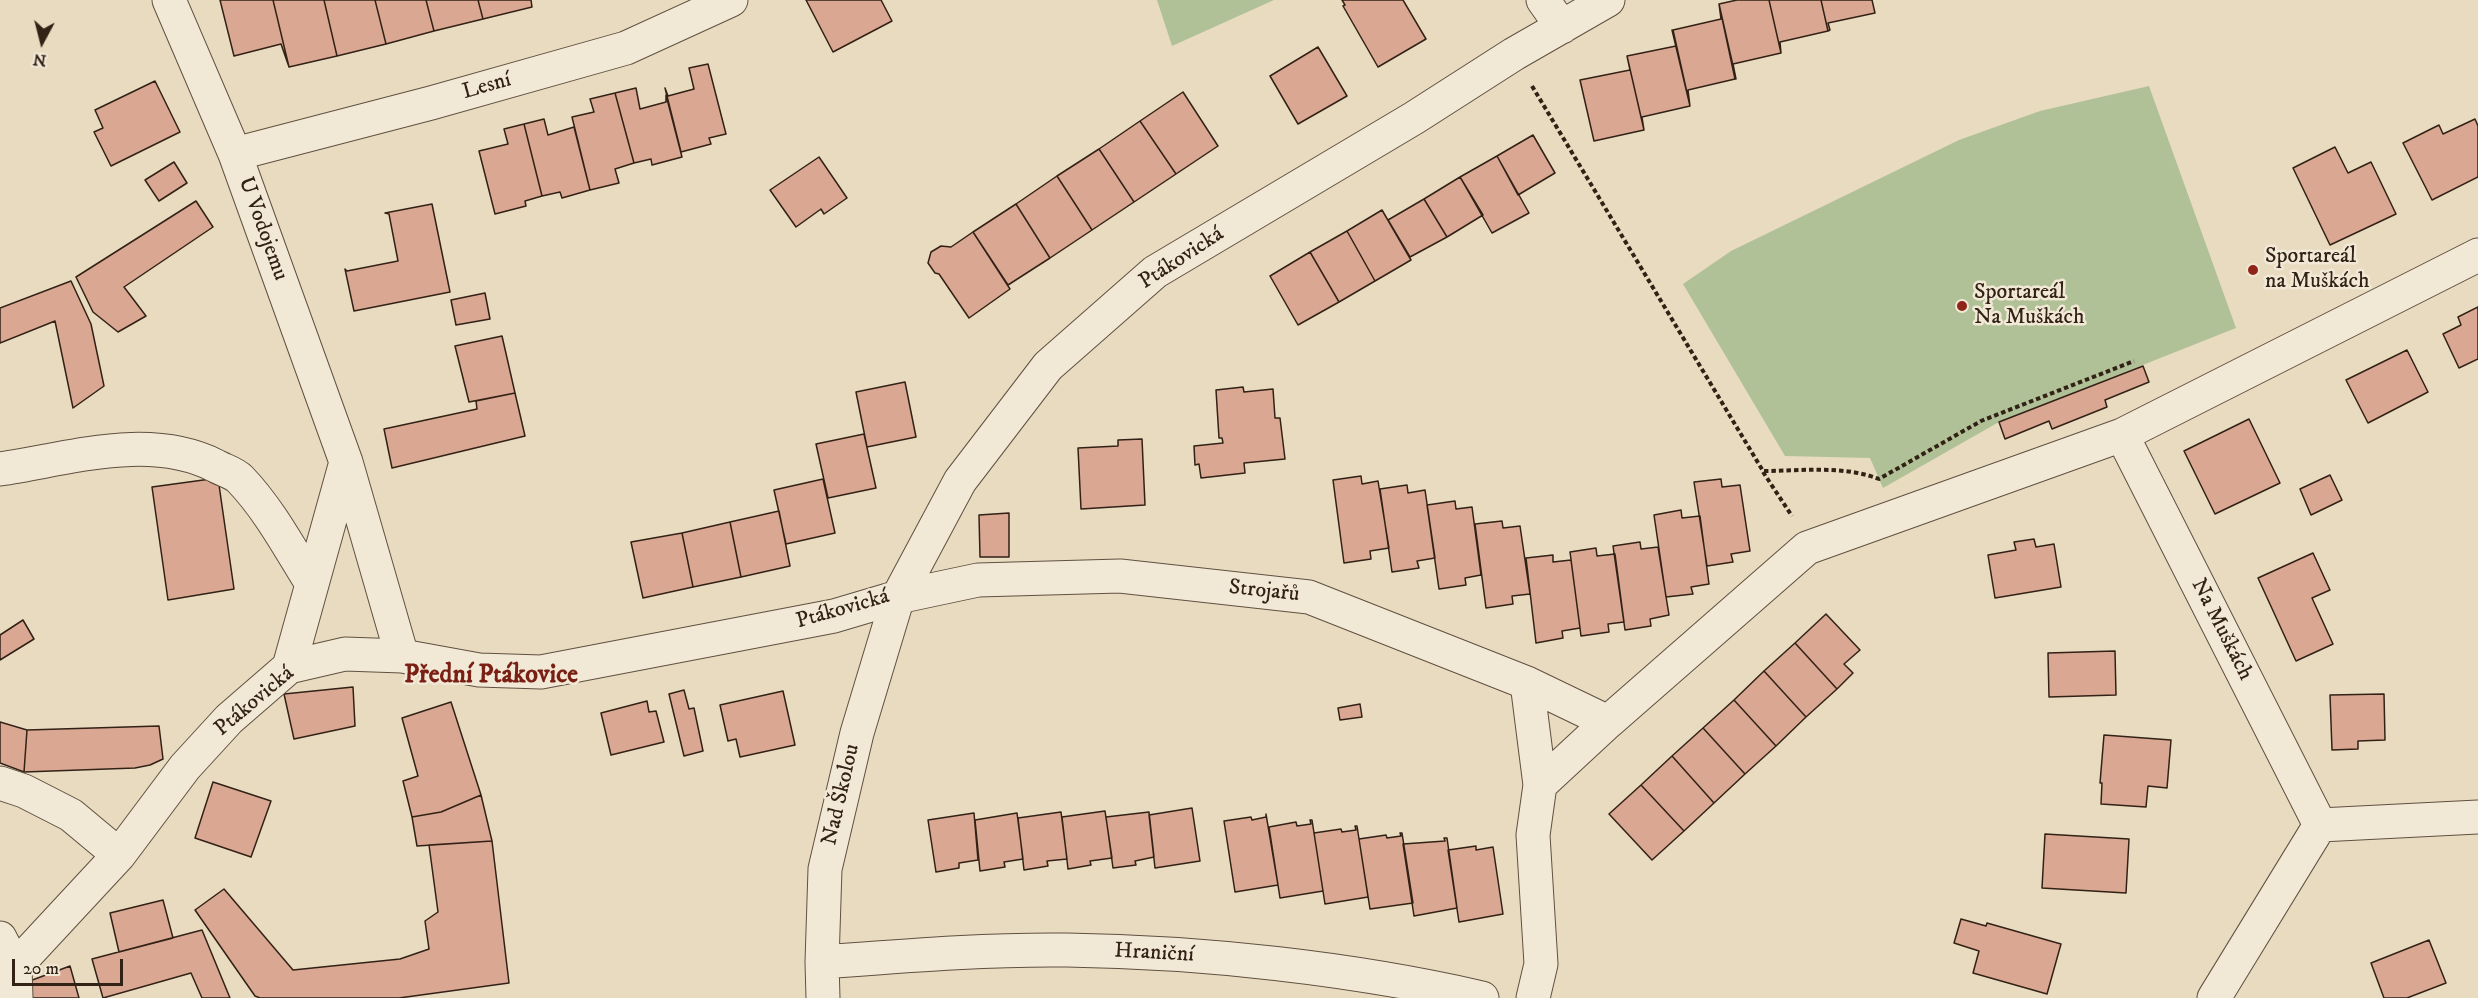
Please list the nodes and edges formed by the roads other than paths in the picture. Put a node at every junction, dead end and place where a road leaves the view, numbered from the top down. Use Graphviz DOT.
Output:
graph roads {
  1 [pos="169,0"];
  2 [pos="731,0"];
  3 [pos="1543,0"];
  4 [pos="1608,0"];
  5 [pos="1562,27"];
  6 [pos="235,154"];
  7 [pos="2478,255"];
  8 [pos="2122,435"];
  9 [pos="346,462"];
  10 [pos="0,469"];
  11 [pos="312,584"];
  12 [pos="898,597"];
  13 [pos="402,656"];
  14 [pos="289,667"];
  15 [pos="1527,683"];
  16 [pos="1608,722"];
  17 [pos="0,783"];
  18 [pos="1540,785"];
  19 [pos="2478,817"];
  20 [pos="2320,825"];
  21 [pos="119,855"];
  22 [pos="822,962"];
  23 [pos="10,968"];
  24 [pos="823,998"];
  25 [pos="1482,998"];
  26 [pos="1533,998"];
  27 [pos="2214,998"];
  1 -- 6 [label="street, U Vodojemu"];
  2 -- 6 [label="street, Lesní"];
  3 -- 5 [label="street"];
  4 -- 5 [label="street, Ptákovická"];
  5 -- 12 [label="street, Ptákovická"];
  6 -- 9 [label="street, U Vodojemu"];
  7 -- 8 [label="street"];
  8 -- 16 [label="street"];
  8 -- 20 [label="street, Na Muškách"];
  9 -- 11 [label="street"];
  9 -- 13 [label="street, U Vodojemu"];
  10 -- 11 [label="street"];
  11 -- 14 [label="street"];
  12 -- 13 [label="street, Ptákovická"];
  12 -- 15 [label="street, Strojařů"];
  12 -- 22 [label="street, Nad Školou"];
  13 -- 14 [label="street, Ptákovická"];
  14 -- 21 [label="street, Ptákovická"];
  15 -- 16 [label="street, Strojařů"];
  15 -- 18 [label="street"];
  16 -- 18 [label="street"];
  17 -- 21 [label="street"];
  18 -- 26 [label="street"];
  19 -- 20 [label="street"];
  20 -- 27 [label="street"];
  21 -- 23 [label="street, Ptákovická"];
  22 -- 24 [label="street, Nad Školou"];
  22 -- 25 [label="street, Hraniční"];
}
